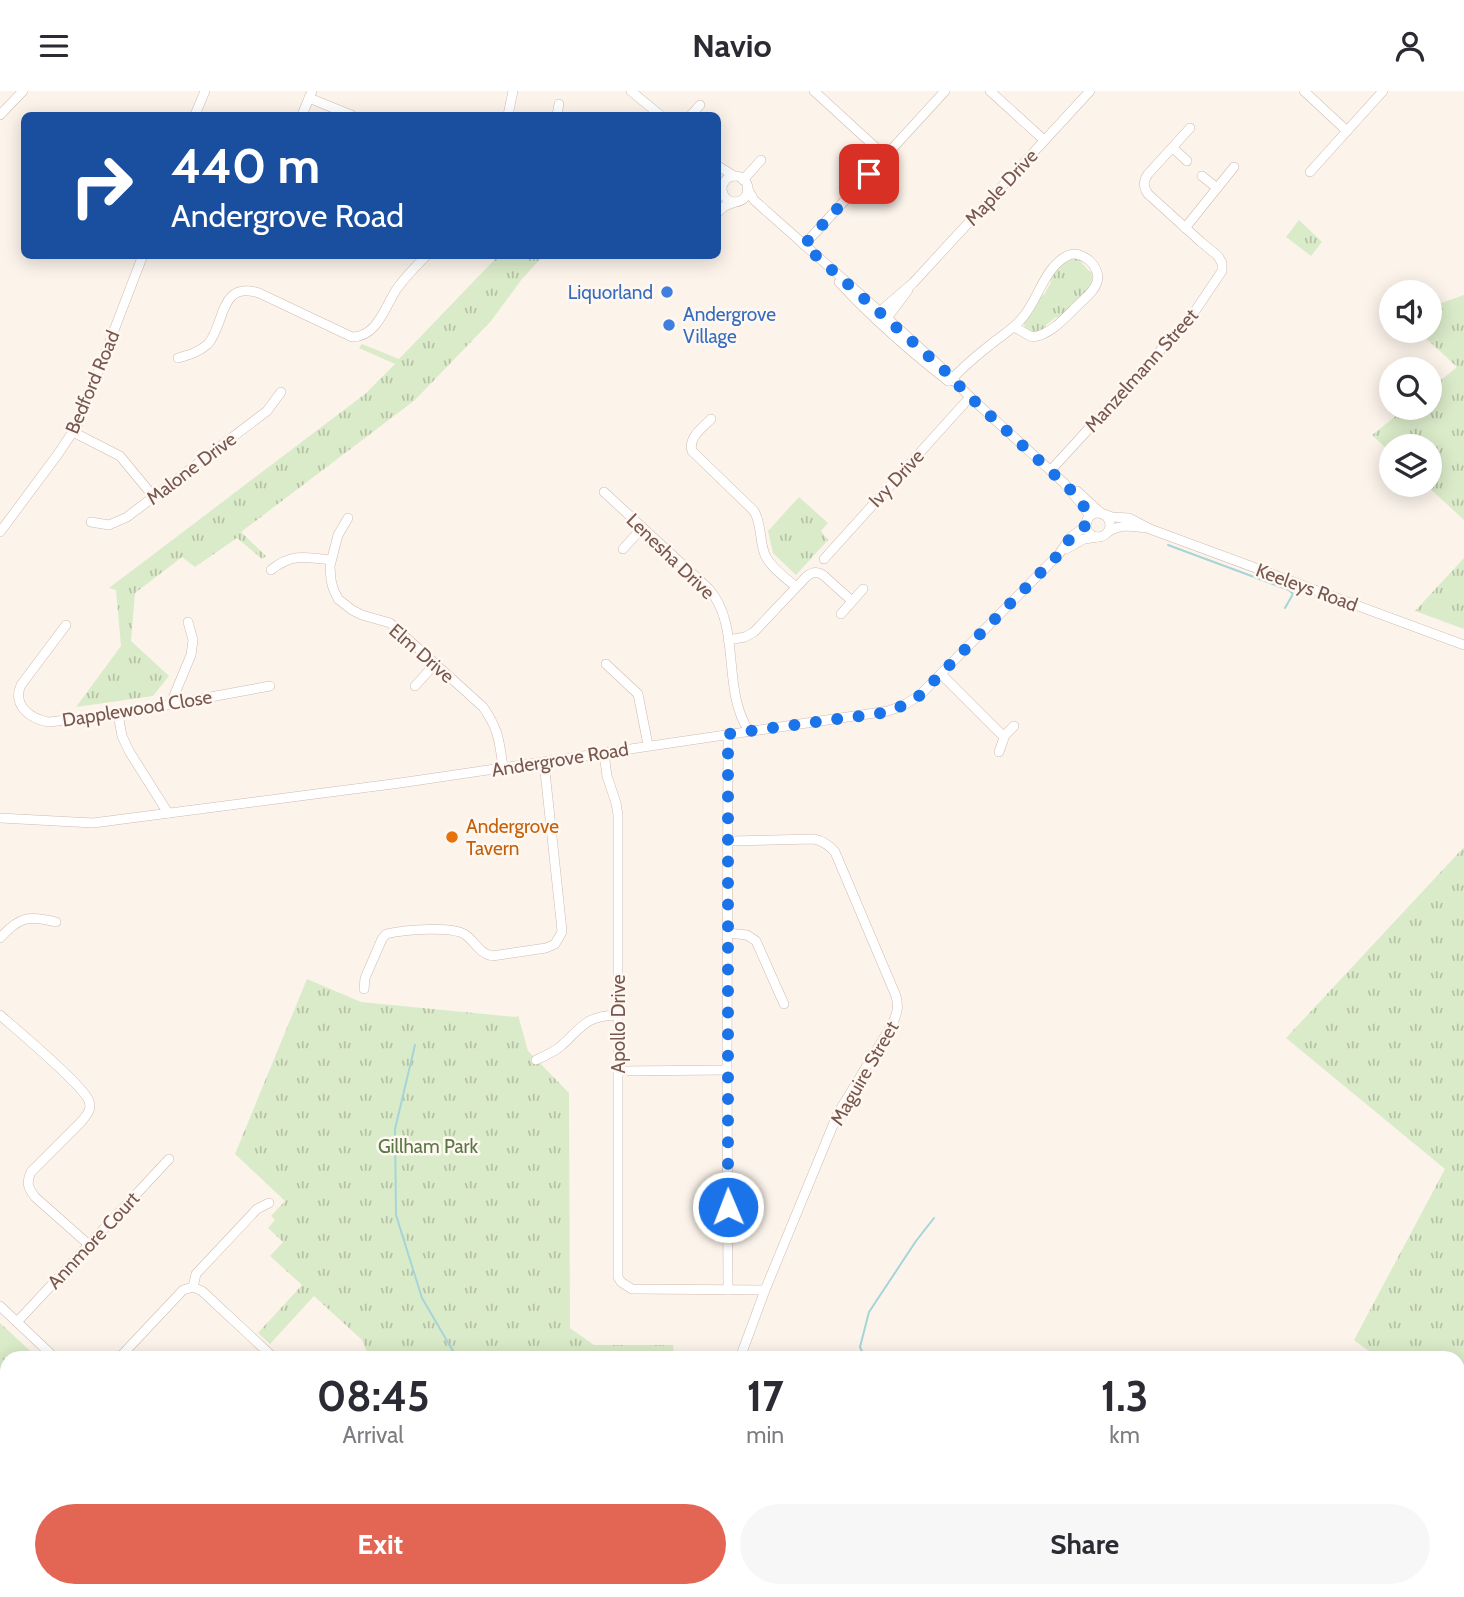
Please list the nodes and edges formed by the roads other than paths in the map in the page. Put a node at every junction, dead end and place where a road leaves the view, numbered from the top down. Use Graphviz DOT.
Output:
graph roads {
  1 [pos="23,91"];
  2 [pos="205,91"];
  3 [pos="513,91"];
  4 [pos="631,91"];
  5 [pos="814,91"];
  6 [pos="990,91"];
  7 [pos="1090,91"];
  8 [pos="1304,91"];
  9 [pos="1383,91"];
  10 [pos="944,92"];
  11 [pos="311,94"];
  12 [pos="559,104"];
  13 [pos="700,105"];
  14 [pos="196,112"];
  15 [pos="303,112"];
  16 [pos="345,112"];
  17 [pos="509,112"];
  18 [pos="558,112"];
  19 [pos="656,112"];
  20 [pos="694,112"];
  21 [pos="0,115"];
  22 [pos="1190,128"];
  23 [pos="1347,131"];
  24 [pos="1044,140"];
  25 [pos="1172,148"];
  26 [pos="885,156"];
  27 [pos="761,160"];
  28 [pos="1186,161"];
  29 [pos="1234,167"];
  30 [pos="721,169"];
  31 [pos="1310,172"];
  32 [pos="1202,176"];
  33 [pos="742,181"];
  34 [pos="721,184"];
  35 [pos="721,187"];
  36 [pos="1217,188"];
  37 [pos="737,201"];
  38 [pos="721,209"];
  39 [pos="773,218"];
  40 [pos="1185,228"];
  41 [pos="804,245"];
  42 [pos="141,259"];
  43 [pos="424,259"];
  44 [pos="882,317"];
  45 [pos="1014,327"];
  46 [pos="178,358"];
  47 [pos="951,380"];
  48 [pos="281,392"];
  49 [pos="970,397"];
  50 [pos="711,419"];
  51 [pos="73,432"];
  52 [pos="1051,470"];
  53 [pos="1064,483"];
  54 [pos="604,492"];
  55 [pos="153,496"];
  56 [pos="19,507"];
  57 [pos="1,513"];
  58 [pos="1103,514"];
  59 [pos="348,517"];
  60 [pos="1088,520"];
  61 [pos="92,522"];
  62 [pos="642,528"];
  63 [pos="1150,529"];
  64 [pos="0,532"];
  65 [pos="1108,532"];
  66 [pos="1099,537"];
  67 [pos="623,549"];
  68 [pos="1059,554"];
  69 [pos="824,559"];
  70 [pos="331,560"];
  71 [pos="271,570"];
  72 [pos="796,587"];
  73 [pos="863,589"];
  74 [pos="852,601"];
  75 [pos="841,614"];
  76 [pos="188,622"];
  77 [pos="66,625"];
  78 [pos="728,640"];
  79 [pos="1464,645"];
  80 [pos="435,664"];
  81 [pos="607,664"];
  82 [pos="941,674"];
  83 [pos="270,686"];
  84 [pos="415,686"];
  85 [pos="171,703"];
  86 [pos="738,711"];
  87 [pos="118,714"];
  88 [pos="1014,726"];
  89 [pos="749,731"];
  90 [pos="731,733"];
  91 [pos="1004,737"];
  92 [pos="648,745"];
  93 [pos="999,752"];
  94 [pos="604,753"];
  95 [pos="544,762"];
  96 [pos="503,767"];
  97 [pos="168,813"];
  98 [pos="0,818"];
  99 [pos="729,841"];
  100 [pos="56,922"];
  101 [pos="728,933"];
  102 [pos="0,938"];
  103 [pos="364,989"];
  104 [pos="784,1004"];
  105 [pos="0,1015"];
  106 [pos="618,1015"];
  107 [pos="536,1060"];
  108 [pos="727,1070"];
  109 [pos="619,1071"];
  110 [pos="169,1159"];
  111 [pos="269,1203"];
  112 [pos="88,1244"];
  113 [pos="622,1283"];
  114 [pos="193,1287"];
  115 [pos="729,1290"];
  116 [pos="765,1290"];
  117 [pos="615,1291"];
  118 [pos="0,1306"];
  119 [pos="17,1322"];
  120 [pos="48,1351"];
  121 [pos="126,1351"];
  122 [pos="266,1351"];
  123 [pos="743,1351"];
  1 -- 21 [label="street"];
  2 -- 14 [label="street"];
  3 -- 17 [label="street"];
  4 -- 19 [label="street"];
  5 -- 26 [label="street"];
  6 -- 24 [label="street"];
  7 -- 24 [label="street, Maple Drive"];
  8 -- 23 [label="street"];
  9 -- 23 [label="street"];
  10 -- 26 [label="street"];
  11 -- 15 [label="street"];
  11 -- 16 [label="street"];
  12 -- 18 [label="street"];
  13 -- 20 [label="street"];
  22 -- 25 [label="street"];
  23 -- 31 [label="street"];
  24 -- 44 [label="street, Maple Drive"];
  25 -- 28 [label="street"];
  25 -- 40 [label="street"];
  26 -- 41 [label="street"];
  27 -- 33 [label="street"];
  29 -- 36 [label="street"];
  30 -- 33 [label="street"];
  32 -- 36 [label="street"];
  33 -- 34 [label="street"];
  33 -- 37 [label="street"];
  33 -- 39 [label="street"];
  35 -- 37 [label="street"];
  36 -- 40 [label="street"];
  37 -- 38 [label="street"];
  37 -- 39 [label="street"];
  39 -- 41 [label="street"];
  40 -- 52 [label="street, Manzelmann Street"];
  41 -- 44 [label="street"];
  42 -- 51 [label="street, Bedford Road"];
  43 -- 46 [label="street"];
  44 -- 47 [label="street"];
  45 -- 45 [label="street"];
  45 -- 47 [label="street"];
  47 -- 49 [label="street"];
  48 -- 55 [label="street, Malone Drive"];
  49 -- 52 [label="street"];
  49 -- 69 [label="street, Ivy Drive"];
  50 -- 72 [label="street"];
  51 -- 55 [label="street"];
  51 -- 56 [label="street, Bedford Road"];
  52 -- 53 [label="street"];
  53 -- 58 [label="street"];
  53 -- 60 [label="street"];
  54 -- 62 [label="street, Lenesha Drive"];
  55 -- 61 [label="street, Malone Drive"];
  56 -- 57 [label="street"];
  56 -- 64 [label="street, Bedford Road"];
  58 -- 60 [label="street"];
  58 -- 63 [label="street, Keeleys Road"];
  58 -- 65 [label="street"];
  59 -- 70 [label="street, Elm Drive"];
  60 -- 66 [label="street"];
  60 -- 68 [label="street, Andergrove Road"];
  62 -- 67 [label="street"];
  62 -- 78 [label="street, Lenesha Drive"];
  63 -- 65 [label="street, Keeleys Road"];
  63 -- 79 [label="street, Keeleys Road"];
  65 -- 66 [label="street"];
  66 -- 68 [label="street, Andergrove Road"];
  68 -- 82 [label="street, Andergrove Road"];
  70 -- 71 [label="street"];
  70 -- 80 [label="street, Elm Drive"];
  72 -- 74 [label="street"];
  72 -- 78 [label="street"];
  73 -- 74 [label="street"];
  74 -- 75 [label="street"];
  76 -- 85 [label="street"];
  77 -- 87 [label="street, Dapplewood Close"];
  78 -- 86 [label="street, Lenesha Drive"];
  80 -- 84 [label="street"];
  80 -- 96 [label="street, Elm Drive"];
  81 -- 92 [label="street"];
  82 -- 89 [label="street, Andergrove Road"];
  82 -- 91 [label="street"];
  83 -- 85 [label="street, Dapplewood Close"];
  85 -- 87 [label="street, Dapplewood Close"];
  86 -- 89 [label="street, Lenesha Drive"];
  86 -- 90 [label="street, Lenesha Drive"];
  87 -- 97 [label="street"];
  88 -- 91 [label="street"];
  89 -- 90 [label="street, Andergrove Road"];
  90 -- 92 [label="street, Andergrove Road"];
  90 -- 99 [label="street, Lenesha Drive"];
  91 -- 93 [label="street"];
  92 -- 94 [label="street, Andergrove Road"];
  94 -- 95 [label="street, Andergrove Road"];
  94 -- 106 [label="street, Apollo Drive"];
  95 -- 96 [label="street, Andergrove Road"];
  95 -- 103 [label="street"];
  96 -- 97 [label="street, Andergrove Road"];
  97 -- 98 [label="street, Andergrove Road"];
  99 -- 101 [label="street, Lenesha Drive"];
  99 -- 116 [label="street, Maguire Street"];
  100 -- 102 [label="street"];
  101 -- 104 [label="street"];
  101 -- 108 [label="street, Lenesha Drive"];
  105 -- 112 [label="street"];
  106 -- 107 [label="street"];
  106 -- 109 [label="street, Apollo Drive"];
  108 -- 109 [label="street"];
  108 -- 115 [label="street, Lenesha Drive"];
  109 -- 113 [label="street, Apollo Drive"];
  110 -- 112 [label="street, Annmore Court"];
  111 -- 114 [label="street"];
  112 -- 119 [label="street, Annmore Court"];
  113 -- 115 [label="street"];
  113 -- 117 [label="street"];
  114 -- 121 [label="street"];
  114 -- 122 [label="street"];
  115 -- 116 [label="street"];
  116 -- 123 [label="street, Maguire Street"];
  118 -- 119 [label="street"];
  119 -- 120 [label="street"];
}
